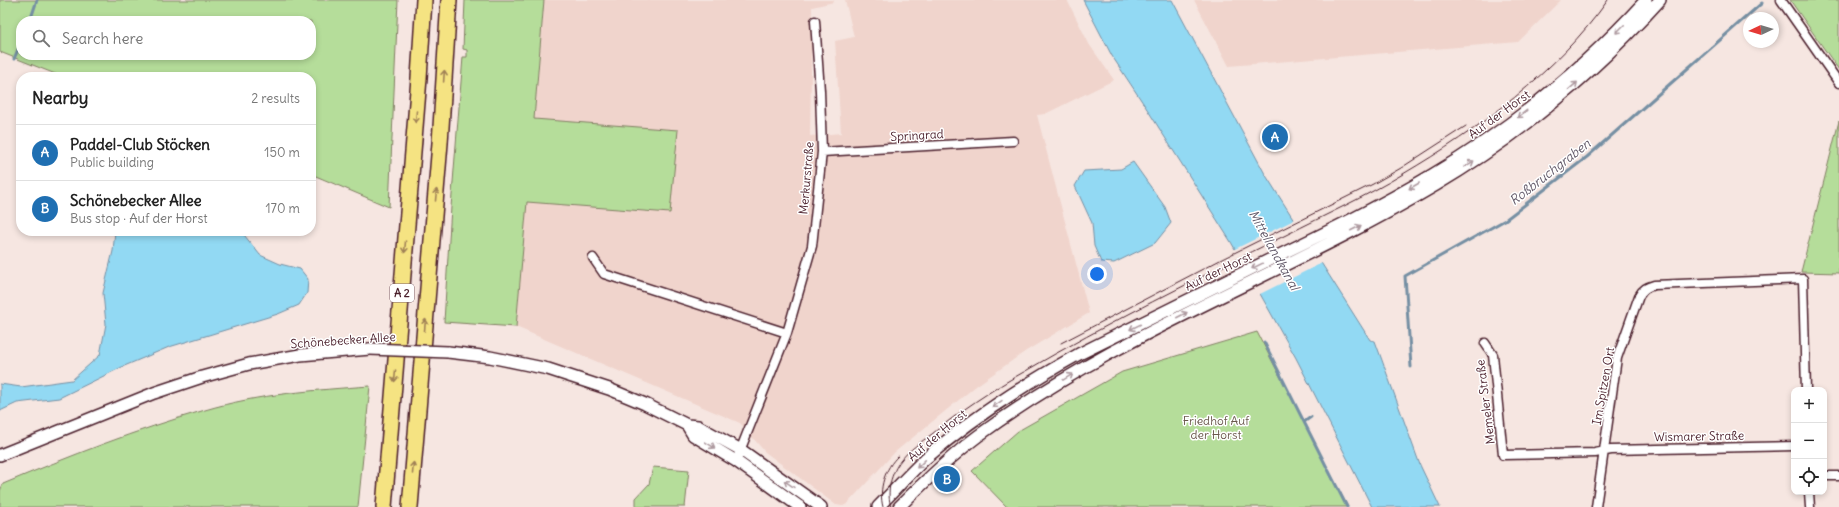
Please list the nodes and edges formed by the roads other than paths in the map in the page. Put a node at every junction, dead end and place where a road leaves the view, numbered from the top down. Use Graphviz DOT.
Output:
graph roads {
  1 [pos="424,0"];
  2 [pos="449,0"];
  3 [pos="1646,0"];
  4 [pos="1660,0"];
  5 [pos="1781,0"];
  6 [pos="815,21"];
  7 [pos="1839,83"];
  8 [pos="1013,141"];
  9 [pos="822,152"];
  10 [pos="1319,241"];
  11 [pos="593,258"];
  12 [pos="1236,282"];
  13 [pos="787,333"];
  14 [pos="1485,343"];
  15 [pos="1806,387"];
  16 [pos="688,425"];
  17 [pos="1791,446"];
  18 [pos="741,450"];
  19 [pos="1604,451"];
  20 [pos="2,453"];
  21 [pos="736,461"];
  22 [pos="1827,476"];
  23 [pos="1839,476"];
  24 [pos="1809,495"];
  25 [pos="384,507"];
  26 [pos="410,507"];
  27 [pos="800,507"];
  28 [pos="820,507"];
  29 [pos="878,507"];
  30 [pos="899,507"];
  31 [pos="1596,507"];
  32 [pos="1810,507"];
  1 -- 25 [label="highway, A 2, one-way"];
  26 -- 2 [label="highway, A 2, one-way"];
  3 -- 10 [label="street, Auf der Horst, one-way"];
  10 -- 4 [label="street, Auf der Horst, one-way"];
  5 -- 7 [label="street"];
  6 -- 9 [label="street, Merkurstraße"];
  8 -- 9 [label="street, Springrad"];
  9 -- 13 [label="street, Merkurstraße"];
  10 -- 12 [label="street, Auf der Horst"];
  11 -- 13 [label="street"];
  12 -- 29 [label="street, Auf der Horst, one-way"];
  30 -- 12 [label="street, Auf der Horst, one-way"];
  13 -- 18 [label="street, Merkurstraße"];
  14 -- 19 [label="street, Memeler Straße"];
  15 -- 19 [label="street, Im Spitzen Ort"];
  16 -- 18 [label="street, Schönebecker Allee"];
  16 -- 20 [label="street, Schönebecker Allee, bridge"];
  16 -- 21 [label="street, Schönebecker Allee, one-way"];
  17 -- 19 [label="street, Wismarer Straße"];
  18 -- 21 [label="street, Merkurstraße"];
  28 -- 18 [label="street, Schönebecker Allee, one-way"];
  19 -- 31 [label="street, Im Spitzen Ort"];
  21 -- 27 [label="street, Schönebecker Allee"];
  22 -- 23 [label="street"];
  24 -- 32 [label="street"];
}
